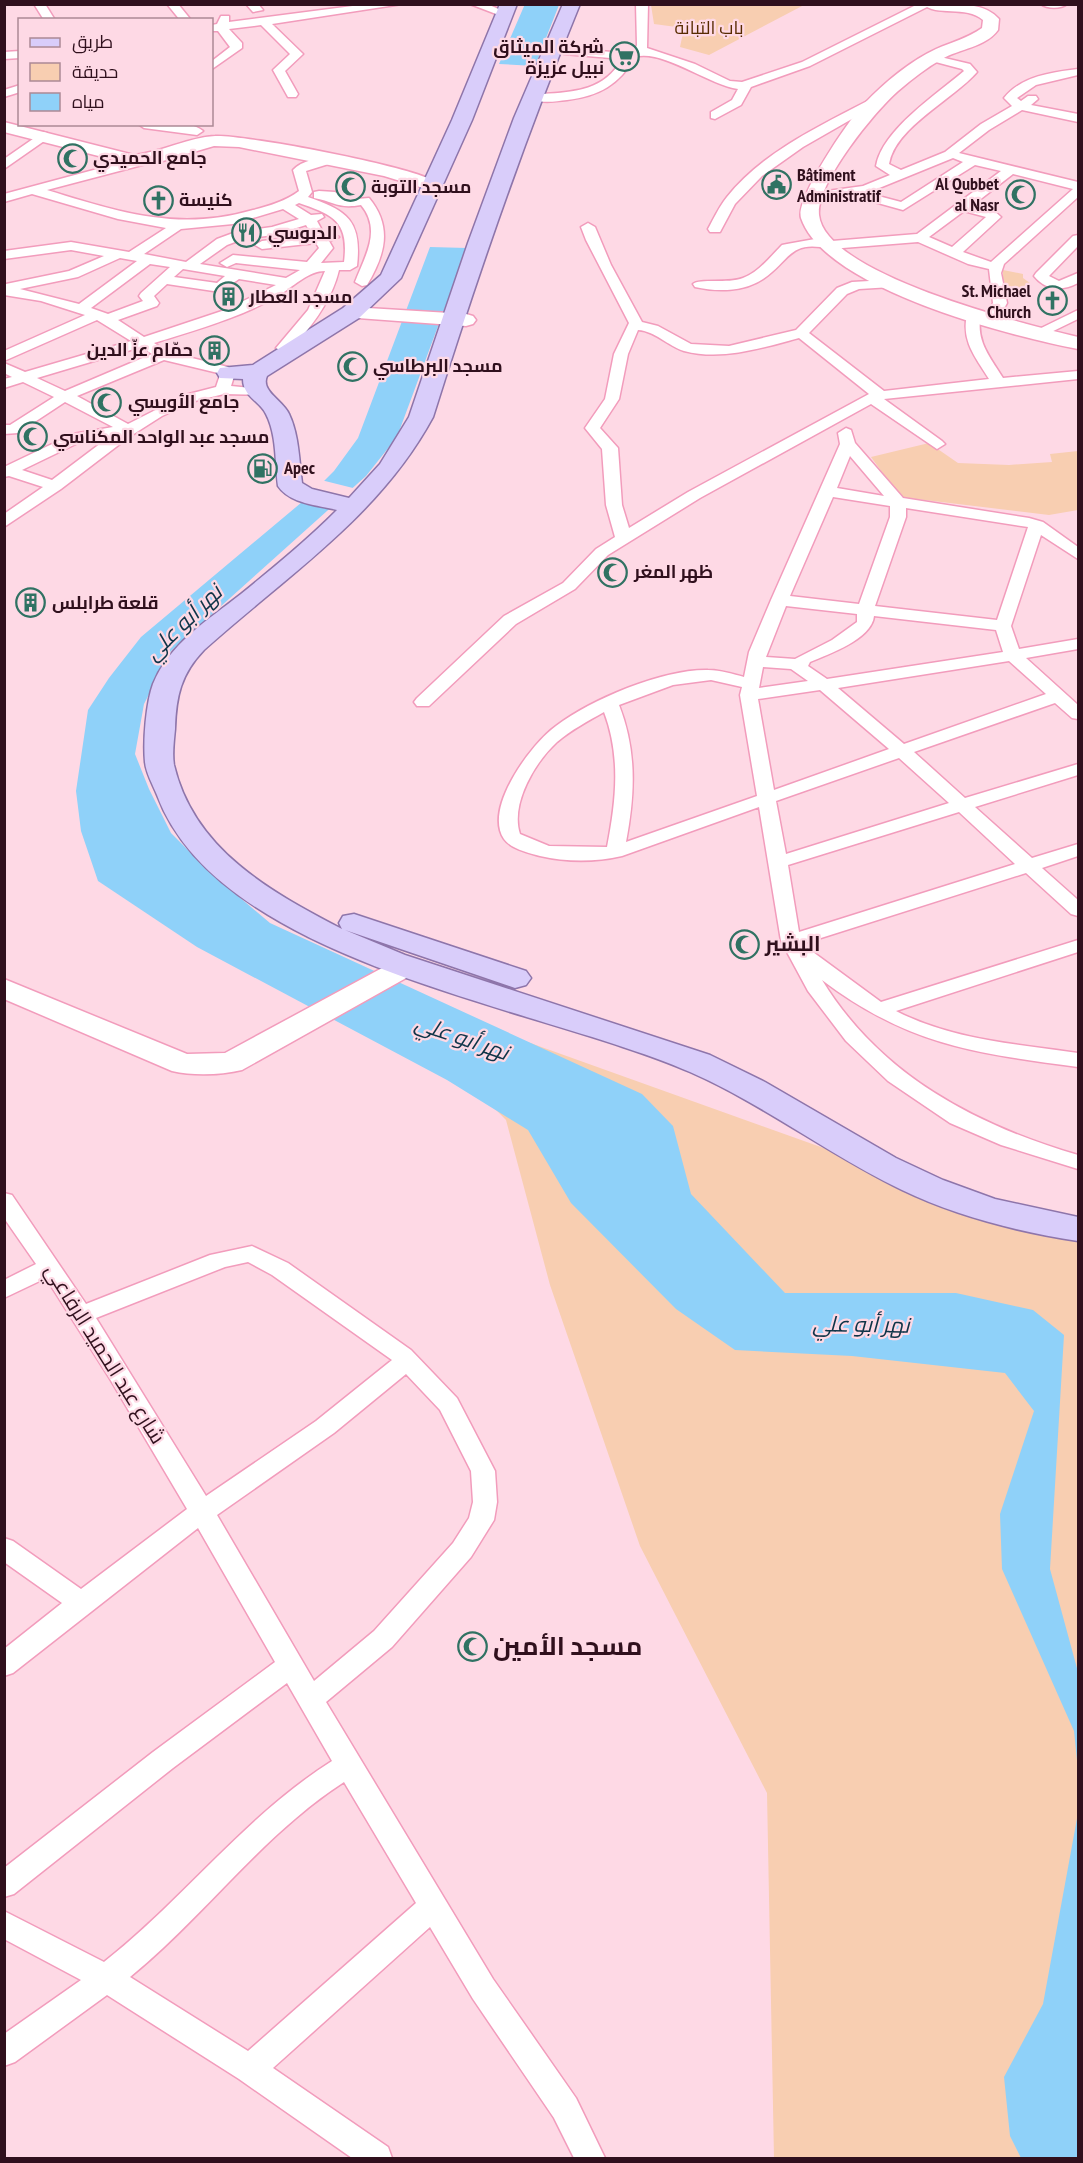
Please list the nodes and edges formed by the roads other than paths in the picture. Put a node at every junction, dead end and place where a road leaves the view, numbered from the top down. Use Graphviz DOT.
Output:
graph roads {
  1 [pos="39,4"];
  2 [pos="172,4"];
  3 [pos="397,4"];
  4 [pos="475,4"];
  5 [pos="572,4"];
  6 [pos="582,4"];
  7 [pos="1046,4"];
  8 [pos="1062,4"];
  9 [pos="630,5"];
  10 [pos="935,5"];
  11 [pos="642,6"];
  12 [pos="258,7"];
  13 [pos="506,9"];
  14 [pos="49,18"];
  15 [pos="184,18"];
  16 [pos="264,22"];
  17 [pos="216,27"];
  18 [pos="564,51"];
  19 [pos="636,53"];
  20 [pos="932,58"];
  21 [pos="213,65"];
  22 [pos="1078,74"];
  23 [pos="746,85"];
  24 [pos="292,94"];
  25 [pos="543,98"];
  26 [pos="879,100"];
  27 [pos="1020,106"];
  28 [pos="715,115"];
  29 [pos="1078,118"];
  30 [pos="168,126"];
  31 [pos="193,128"];
  32 [pos="8,131"];
  33 [pos="43,132"];
  34 [pos="220,140"];
  35 [pos="949,155"];
  36 [pos="331,159"];
  37 [pos="972,160"];
  38 [pos="142,161"];
  39 [pos="4,165"];
  40 [pos="1009,171"];
  41 [pos="899,174"];
  42 [pos="437,176"];
  43 [pos="1078,186"];
  44 [pos="35,191"];
  45 [pos="1078,191"];
  46 [pos="852,192"];
  47 [pos="302,197"];
  48 [pos="813,197"];
  49 [pos="4,198"];
  50 [pos="284,204"];
  51 [pos="960,206"];
  52 [pos="335,213"];
  53 [pos="254,215"];
  54 [pos="309,219"];
  55 [pos="206,226"];
  56 [pos="176,227"];
  57 [pos="283,227"];
  58 [pos="588,227"];
  59 [pos="715,229"];
  60 [pos="241,235"];
  61 [pos="352,235"];
  62 [pos="320,238"];
  63 [pos="920,238"];
  64 [pos="222,242"];
  65 [pos="828,243"];
  66 [pos="1075,245"];
  67 [pos="953,253"];
  68 [pos="4,255"];
  69 [pos="125,255"];
  70 [pos="148,259"];
  71 [pos="258,261"];
  72 [pos="319,261"];
  73 [pos="185,265"];
  74 [pos="333,266"];
  75 [pos="996,267"];
  76 [pos="232,275"];
  77 [pos="1078,277"];
  78 [pos="208,279"];
  79 [pos="164,280"];
  80 [pos="362,282"];
  81 [pos="289,283"];
  82 [pos="700,284"];
  83 [pos="887,284"];
  84 [pos="4,289"];
  85 [pos="82,308"];
  86 [pos="351,313"];
  87 [pos="1078,314"];
  88 [pos="103,316"];
  89 [pos="982,318"];
  90 [pos="454,319"];
  91 [pos="637,325"];
  92 [pos="801,333"];
  93 [pos="1038,333"];
  94 [pos="141,342"];
  95 [pos="1078,343"];
  96 [pos="292,349"];
  97 [pos="163,355"];
  98 [pos="4,357"];
  99 [pos="4,367"];
  100 [pos="1078,376"];
  101 [pos="24,378"];
  102 [pos="225,381"];
  103 [pos="257,382"];
  104 [pos="998,382"];
  105 [pos="4,384"];
  106 [pos="875,396"];
  107 [pos="63,397"];
  108 [pos="848,413"];
  109 [pos="4,429"];
  110 [pos="129,430"];
  111 [pos="848,444"];
  112 [pos="937,444"];
  113 [pos="6,472"];
  114 [pos="56,486"];
  115 [pos="829,492"];
  116 [pos="352,500"];
  117 [pos="898,502"];
  118 [pos="9,520"];
  119 [pos="1037,525"];
  120 [pos="624,539"];
  121 [pos="1078,554"];
  122 [pos="779,600"];
  123 [pos="867,609"];
  124 [pos="1003,626"];
  125 [pos="1078,644"];
  126 [pos="1013,656"];
  127 [pos="755,661"];
  128 [pos="798,664"];
  129 [pos="823,684"];
  130 [pos="750,689"];
  131 [pos="1057,696"];
  132 [pos="423,702"];
  133 [pos="610,704"];
  134 [pos="1078,714"];
  135 [pos="902,751"];
  136 [pos="1078,769"];
  137 [pos="767,796"];
  138 [pos="962,805"];
  139 [pos="1078,850"];
  140 [pos="615,852"];
  141 [pos="779,862"];
  142 [pos="1031,866"];
  143 [pos="1078,910"];
  144 [pos="793,946"];
  145 [pos="1078,946"];
  146 [pos="400,970"];
  147 [pos="4,988"];
  148 [pos="879,1010"];
  149 [pos="635,1020"];
  150 [pos="1078,1060"];
  151 [pos="1075,1161"];
  152 [pos="4,1200"];
  153 [pos="1078,1214"];
  154 [pos="1078,1229"];
  155 [pos="50,1266"];
  156 [pos="4,1290"];
  157 [pos="81,1315"];
  158 [pos="408,1360"];
  159 [pos="202,1511"];
  160 [pos="4,1548"];
  161 [pos="81,1603"];
  162 [pos="4,1665"];
  163 [pos="291,1665"];
  164 [pos="310,1699"];
  165 [pos="349,1764"];
  166 [pos="4,1885"];
  167 [pos="434,1906"];
  168 [pos="4,1924"];
  169 [pos="106,1978"];
  170 [pos="4,2052"];
  171 [pos="249,2069"];
  172 [pos="377,2158"];
  173 [pos="590,2158"];
  1 -- 14 [label="street"];
  2 -- 15 [label="street"];
  3 -- 16 [label="street"];
  4 -- 13 [label="street"];
  5 -- 90 [label="main road"];
  6 -- 18 [label="main road"];
  7 -- 8 [label="street"];
  9 -- 11 [label="street"];
  10 -- 20 [label="main road"];
  10 -- 23 [label="street"];
  11 -- 19 [label="street"];
  12 -- 17 [label="street"];
  13 -- 42 [label="main road"];
  16 -- 17 [label="street"];
  16 -- 24 [label="street"];
  17 -- 21 [label="street"];
  18 -- 19 [label="street"];
  18 -- 25 [label="main road"];
  19 -- 23 [label="street"];
  19 -- 25 [label="street"];
  20 -- 26 [label="main road"];
  20 -- 41 [label="street"];
  22 -- 27 [label="street"];
  22 -- 27 [label="street"];
  23 -- 28 [label="street"];
  25 -- 90 [label="main road"];
  26 -- 48 [label="main road"];
  26 -- 59 [label="street"];
  27 -- 29 [label="street"];
  27 -- 35 [label="street"];
  30 -- 31 [label="street"];
  31 -- 34 [label="street"];
  32 -- 33 [label="main road"];
  33 -- 38 [label="main road"];
  33 -- 39 [label="street"];
  34 -- 36 [label="main road"];
  34 -- 38 [label="main road"];
  35 -- 37 [label="street"];
  35 -- 41 [label="street"];
  36 -- 42 [label="main road"];
  36 -- 47 [label="street"];
  37 -- 40 [label="street"];
  37 -- 46 [label="street"];
  38 -- 44 [label="street"];
  40 -- 43 [label="street"];
  40 -- 51 [label="street"];
  41 -- 46 [label="street"];
  42 -- 86 [label="main road"];
  44 -- 49 [label="street"];
  44 -- 56 [label="street"];
  45 -- 75 [label="street"];
  46 -- 48 [label="street"];
  47 -- 50 [label="street"];
  47 -- 52 [label="street"];
  47 -- 80 [label="street"];
  48 -- 65 [label="main road"];
  50 -- 53 [label="street"];
  50 -- 54 [label="street"];
  51 -- 63 [label="street"];
  51 -- 67 [label="street"];
  52 -- 54 [label="street"];
  52 -- 61 [label="street"];
  53 -- 55 [label="street"];
  53 -- 57 [label="street"];
  54 -- 57 [label="street"];
  54 -- 62 [label="street"];
  55 -- 56 [label="street"];
  55 -- 60 [label="street"];
  56 -- 69 [label="street"];
  57 -- 60 [label="street"];
  58 -- 91 [label="street"];
  60 -- 64 [label="street"];
  61 -- 62 [label="street"];
  61 -- 74 [label="street"];
  62 -- 64 [label="street"];
  62 -- 72 [label="street"];
  63 -- 65 [label="street"];
  63 -- 67 [label="street"];
  64 -- 73 [label="street"];
  65 -- 82 [label="street"];
  65 -- 83 [label="main road"];
  66 -- 77 [label="street"];
  67 -- 75 [label="street"];
  68 -- 69 [label="street"];
  69 -- 70 [label="street"];
  69 -- 84 [label="street"];
  70 -- 73 [label="street"];
  70 -- 85 [label="street"];
  71 -- 72 [label="street"];
  71 -- 76 [label="street"];
  71 -- 76 [label="street"];
  72 -- 74 [label="street"];
  72 -- 81 [label="street"];
  73 -- 76 [label="street"];
  73 -- 79 [label="street"];
  74 -- 96 [label="street"];
  75 -- 89 [label="street"];
  76 -- 78 [label="street"];
  76 -- 79 [label="street"];
  76 -- 81 [label="street"];
  79 -- 88 [label="street"];
  81 -- 94 [label="street"];
  83 -- 89 [label="main road"];
  83 -- 92 [label="street"];
  84 -- 85 [label="street"];
  85 -- 88 [label="street"];
  86 -- 90 [label="main road"];
  86 -- 96 [label="main road"];
  87 -- 93 [label="street"];
  88 -- 94 [label="street"];
  88 -- 98 [label="street"];
  89 -- 93 [label="main road"];
  89 -- 104 [label="street"];
  90 -- 116 [label="main road"];
  90 -- 149 [label="main road"];
  91 -- 92 [label="street"];
  91 -- 120 [label="street"];
  92 -- 106 [label="street"];
  93 -- 95 [label="main road"];
  94 -- 97 [label="street"];
  94 -- 101 [label="street"];
  96 -- 103 [label="main road"];
  97 -- 102 [label="street"];
  97 -- 107 [label="street"];
  99 -- 101 [label="street"];
  100 -- 104 [label="street"];
  101 -- 105 [label="street"];
  101 -- 107 [label="street"];
  102 -- 103 [label="main road"];
  102 -- 110 [label="street"];
  103 -- 116 [label="main road"];
  104 -- 106 [label="street"];
  106 -- 108 [label="street"];
  106 -- 112 [label="street"];
  107 -- 109 [label="street"];
  107 -- 110 [label="street"];
  108 -- 111 [label="street"];
  108 -- 120 [label="street"];
  110 -- 113 [label="street"];
  110 -- 114 [label="street"];
  111 -- 115 [label="street"];
  111 -- 117 [label="street"];
  113 -- 114 [label="street"];
  114 -- 118 [label="street"];
  115 -- 117 [label="street"];
  115 -- 122 [label="street"];
  116 -- 146 [label="main road"];
  117 -- 119 [label="street"];
  117 -- 123 [label="street"];
  119 -- 121 [label="street"];
  119 -- 124 [label="street"];
  120 -- 132 [label="street"];
  122 -- 123 [label="street"];
  122 -- 127 [label="street"];
  123 -- 124 [label="street"];
  123 -- 128 [label="street"];
  124 -- 126 [label="street"];
  125 -- 126 [label="street"];
  126 -- 129 [label="street"];
  126 -- 131 [label="street"];
  127 -- 128 [label="street"];
  127 -- 130 [label="street"];
  128 -- 129 [label="street"];
  129 -- 130 [label="street"];
  129 -- 135 [label="street"];
  130 -- 133 [label="street"];
  130 -- 137 [label="street"];
  131 -- 134 [label="street"];
  131 -- 135 [label="street"];
  133 -- 140 [label="street"];
  133 -- 140 [label="street"];
  135 -- 137 [label="street"];
  135 -- 138 [label="street"];
  136 -- 138 [label="street"];
  137 -- 140 [label="street"];
  137 -- 141 [label="street"];
  138 -- 141 [label="street"];
  138 -- 142 [label="street"];
  139 -- 142 [label="street"];
  141 -- 144 [label="street"];
  142 -- 143 [label="street"];
  142 -- 144 [label="street"];
  144 -- 148 [label="street"];
  144 -- 151 [label="street"];
  145 -- 148 [label="street"];
  146 -- 147 [label="main road"];
  146 -- 149 [label="main road"];
  146 -- 154 [label="main road"];
  148 -- 150 [label="street"];
  149 -- 153 [label="main road"];
  152 -- 155 [label="street, شارع عبد الحميد الرفاعي"];
  155 -- 156 [label="street"];
  155 -- 157 [label="street, شارع عبد الحميد الرفاعي"];
  157 -- 158 [label="street"];
  157 -- 159 [label="street, شارع عبد الحميد الرفاعي"];
  158 -- 159 [label="street"];
  158 -- 164 [label="street"];
  159 -- 161 [label="street"];
  159 -- 163 [label="street, شارع عبد الحميد الرفاعي"];
  160 -- 161 [label="street"];
  161 -- 162 [label="street"];
  163 -- 164 [label="street, شارع عبد الحميد الرفاعي"];
  163 -- 166 [label="street"];
  164 -- 165 [label="street, شارع عبد الحميد الرفاعي"];
  165 -- 167 [label="street, شارع عبد الحميد الرفاعي"];
  165 -- 169 [label="street"];
  167 -- 171 [label="street"];
  167 -- 173 [label="street, شارع عبد الحميد الرفاعي"];
  168 -- 169 [label="street"];
  169 -- 170 [label="street"];
  169 -- 171 [label="street"];
  171 -- 172 [label="street"];
}
